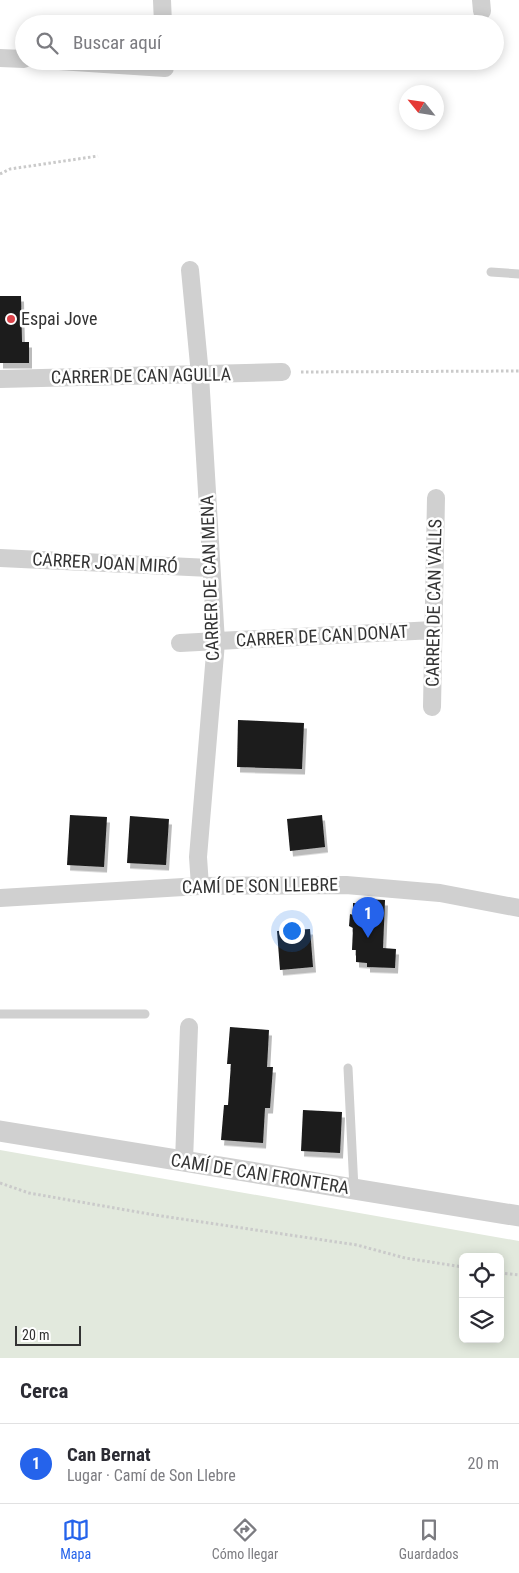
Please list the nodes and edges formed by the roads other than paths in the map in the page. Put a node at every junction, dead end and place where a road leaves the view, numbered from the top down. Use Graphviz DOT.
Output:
graph roads {
  1 [pos="162,0"];
  2 [pos="163,15"];
  3 [pos="0,58"];
  4 [pos="15,59"];
  5 [pos="190,270"];
  6 [pos="491,272"];
  7 [pos="519,274"];
  8 [pos="282,372"];
  9 [pos="200,375"];
  10 [pos="0,379"];
  11 [pos="436,498"];
  12 [pos="0,558"];
  13 [pos="210,568"];
  14 [pos="434,630"];
  15 [pos="216,642"];
  16 [pos="180,643"];
  17 [pos="432,707"];
  18 [pos="200,886"];
  19 [pos="0,898"];
  20 [pos="519,908"];
  21 [pos="0,1014"];
  22 [pos="145,1014"];
  23 [pos="189,1027"];
  24 [pos="348,1068"];
  25 [pos="0,1131"];
  26 [pos="184,1161"];
  27 [pos="354,1189"];
  28 [pos="519,1216"];
  1 -- 2 [label="street"];
  3 -- 4 [label="street"];
  5 -- 9 [label="street, CARRER DE CAN MENA"];
  6 -- 7 [label="lane"];
  8 -- 9 [label="street, CARRER DE CAN AGULLA"];
  9 -- 10 [label="street, CARRER DE CAN AGULLA"];
  9 -- 13 [label="street, CARRER DE CAN MENA"];
  11 -- 14 [label="street, CARRER DE CAN VALLS"];
  12 -- 13 [label="street, CARRER JOAN MIRÓ"];
  13 -- 15 [label="street, CARRER DE CAN MENA"];
  14 -- 15 [label="street, CARRER DE CAN DONAT"];
  14 -- 17 [label="street, CARRER DE CAN VALLS"];
  15 -- 16 [label="street, CARRER DE CAN DONAT"];
  15 -- 18 [label="street, CARRER DE CAN MENA"];
  18 -- 19 [label="street, CAMÍ DE SON LLEBRE"];
  18 -- 20 [label="street, CAMÍ DE SON LLEBRE"];
  21 -- 22 [label="lane"];
  23 -- 26 [label="street"];
  24 -- 27 [label="lane"];
  25 -- 26 [label="street, CAMÍ DE CAN FRONTERA"];
  26 -- 27 [label="street, CAMÍ DE CAN FRONTERA"];
  27 -- 28 [label="street, CAMÍ DE CAN FRONTERA"];
}
